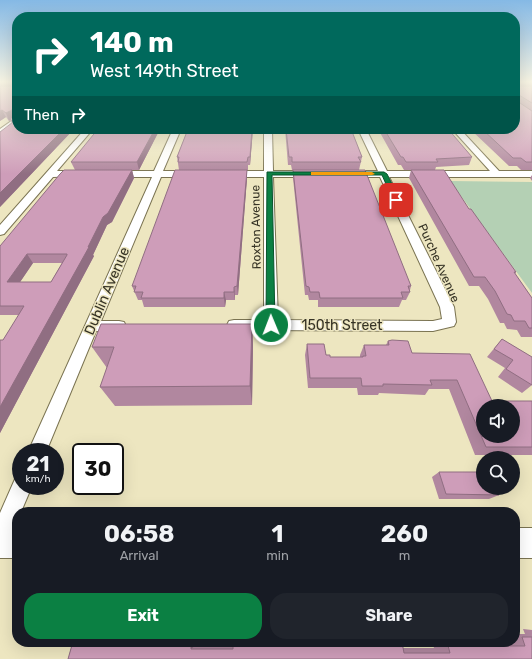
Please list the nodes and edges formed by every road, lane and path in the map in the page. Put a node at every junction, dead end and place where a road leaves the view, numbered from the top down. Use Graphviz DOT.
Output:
graph roads {
  1 [pos="12,123"];
  2 [pos="0,132"];
  3 [pos="85,134"];
  4 [pos="174,134"];
  5 [pos="268,134"];
  6 [pos="364,134"];
  7 [pos="461,134"];
  8 [pos="50,174"];
  9 [pos="88,174"];
  10 [pos="104,174"];
  11 [pos="157,174"];
  12 [pos="197,174"];
  13 [pos="221,174"];
  14 [pos="269,174"];
  15 [pos="322,174"];
  16 [pos="338,174"];
  17 [pos="384,174"];
  18 [pos="497,174"];
  19 [pos="532,174"];
  20 [pos="0,232"];
  21 [pos="449,322"];
  22 [pos="224,325"];
  23 [pos="271,325"];
  24 [pos="92,326"];
  25 [pos="130,326"];
  26 [pos="41,443"];
  27 [pos="18,495"];
  28 [pos="13,507"];
  29 [pos="12,509"];
  30 [pos="0,537"];
  31 [pos="0,543"];
  32 [pos="12,543"];
  33 [pos="520,543"];
  34 [pos="532,543"];
  1 -- 2 [label="street"];
  3 -- 8 [label="street"];
  4 -- 11 [label="street, Dublin Avenue"];
  5 -- 14 [label="street, Roxton Avenue"];
  6 -- 17 [label="street, Purche Avenue"];
  7 -- 18 [label="street"];
  8 -- 9 [label="street"];
  8 -- 20 [label="street"];
  10 -- 11 [label="street"];
  11 -- 12 [label="street"];
  11 -- 24 [label="street, Dublin Avenue"];
  13 -- 14 [label="street"];
  14 -- 15 [label="street"];
  14 -- 23 [label="street, Roxton Avenue"];
  16 -- 17 [label="street"];
  17 -- 18 [label="street"];
  17 -- 21 [label="street, Purche Avenue"];
  18 -- 19 [label="street"];
  21 -- 23 [label="street, 150th Street"];
  22 -- 23 [label="street, 150th Street"];
  24 -- 25 [label="street"];
  24 -- 26 [label="street, Dublin Avenue"];
  27 -- 28 [label="street"];
  29 -- 30 [label="street"];
  31 -- 32 [label="main road"];
  33 -- 34 [label="main road"];
}
